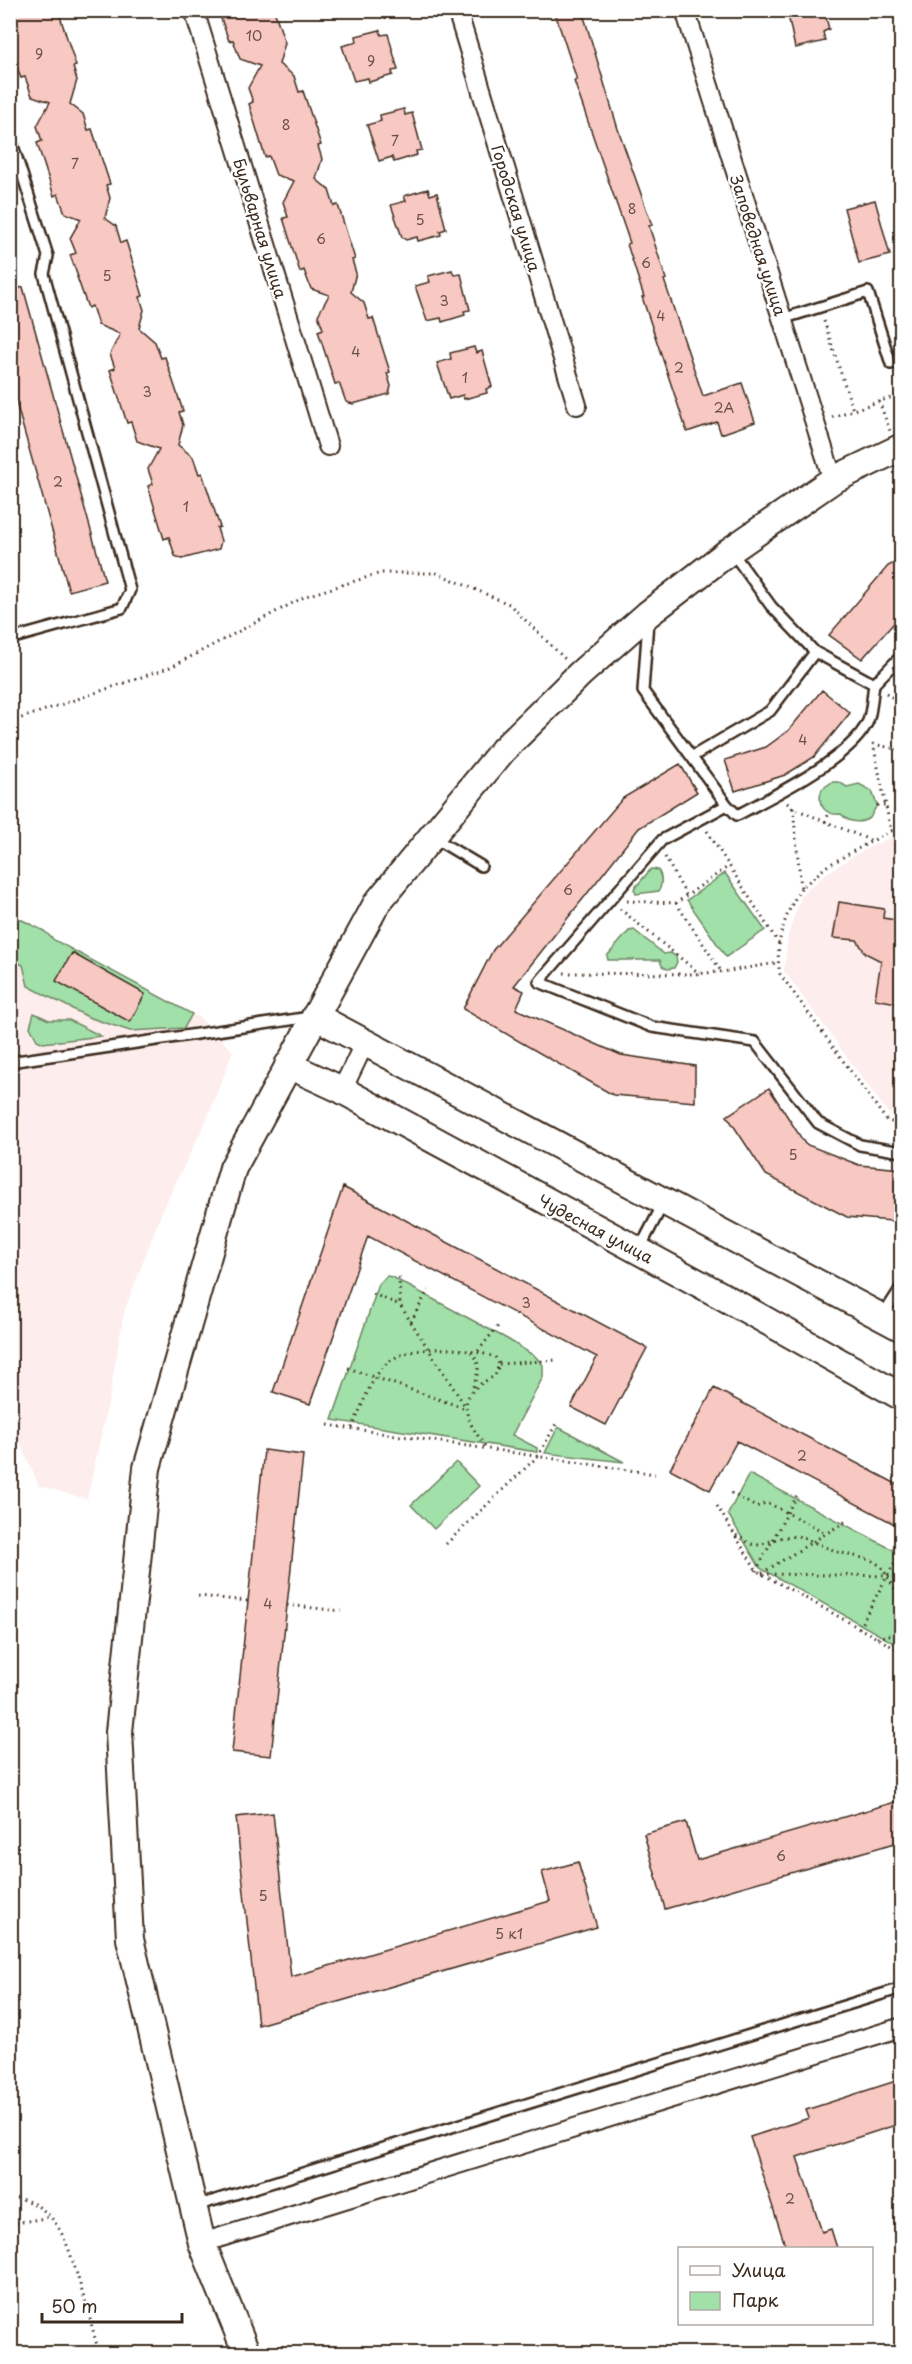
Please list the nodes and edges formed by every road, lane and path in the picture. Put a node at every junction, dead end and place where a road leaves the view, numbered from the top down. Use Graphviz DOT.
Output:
graph roads {
  1 [pos="194,10"];
  2 [pos="457,10"];
  3 [pos="685,10"];
  4 [pos="10,136"];
  5 [pos="819,307"];
  6 [pos="782,319"];
  7 [pos="902,361"];
  8 [pos="902,394"];
  9 [pos="577,405"];
  10 [pos="853,410"];
  11 [pos="815,423"];
  12 [pos="328,446"];
  13 [pos="902,447"];
  14 [pos="833,480"];
  15 [pos="731,550"];
  16 [pos="648,614"];
  17 [pos="10,639"];
  18 [pos="815,652"];
  19 [pos="902,655"];
  20 [pos="580,674"];
  21 [pos="874,684"];
  22 [pos="10,722"];
  23 [pos="854,740"];
  24 [pos="873,743"];
  25 [pos="902,750"];
  26 [pos="693,756"];
  27 [pos="777,795"];
  28 [pos="727,804"];
  29 [pos="877,805"];
  30 [pos="886,805"];
  31 [pos="793,808"];
  32 [pos="829,813"];
  33 [pos="699,820"];
  34 [pos="825,822"];
  35 [pos="902,827"];
  36 [pos="891,831"];
  37 [pos="432,836"];
  38 [pos="872,841"];
  39 [pos="658,845"];
  40 [pos="481,866"];
  41 [pos="729,866"];
  42 [pos="801,888"];
  43 [pos="686,895"];
  44 [pos="610,901"];
  45 [pos="676,903"];
  46 [pos="780,945"];
  47 [pos="777,963"];
  48 [pos="722,972"];
  49 [pos="548,973"];
  50 [pos="700,974"];
  51 [pos="315,1016"];
  52 [pos="364,1042"];
  53 [pos="10,1062"];
  54 [pos="288,1065"];
  55 [pos="342,1090"];
  56 [pos="902,1124"];
  57 [pos="902,1152"];
  58 [pos="664,1202"];
  59 [pos="639,1251"];
  60 [pos="399,1274"];
  61 [pos="902,1286"];
  62 [pos="428,1290"];
  63 [pos="373,1294"];
  64 [pos="400,1305"];
  65 [pos="411,1322"];
  66 [pos="892,1323"];
  67 [pos="498,1326"];
  68 [pos="429,1349"];
  69 [pos="467,1351"];
  70 [pos="477,1352"];
  71 [pos="557,1360"];
  72 [pos="498,1364"];
  73 [pos="348,1368"];
  74 [pos="376,1378"];
  75 [pos="473,1388"];
  76 [pos="902,1397"];
  77 [pos="467,1409"];
  78 [pos="557,1422"];
  79 [pos="328,1425"];
  80 [pos="352,1428"];
  81 [pos="488,1449"];
  82 [pos="538,1456"];
  83 [pos="655,1474"];
  84 [pos="731,1493"];
  85 [pos="798,1493"];
  86 [pos="717,1506"];
  87 [pos="787,1513"];
  88 [pos="848,1520"];
  89 [pos="826,1533"];
  90 [pos="734,1534"];
  91 [pos="772,1542"];
  92 [pos="812,1542"];
  93 [pos="446,1544"];
  94 [pos="902,1549"];
  95 [pos="756,1570"];
  96 [pos="761,1574"];
  97 [pos="887,1576"];
  98 [pos="902,1576"];
  99 [pos="902,1595"];
  100 [pos="198,1596"];
  101 [pos="248,1601"];
  102 [pos="287,1605"];
  103 [pos="10,1607"];
  104 [pos="341,1611"];
  105 [pos="10,1620"];
  106 [pos="859,1629"];
  107 [pos="902,1632"];
  108 [pos="876,1638"];
  109 [pos="902,1652"];
  110 [pos="902,1988"];
  111 [pos="902,2027"];
  112 [pos="10,2197"];
  113 [pos="193,2207"];
  114 [pos="51,2217"];
  115 [pos="10,2223"];
  116 [pos="202,2243"];
  117 [pos="99,2354"];
  118 [pos="247,2354"];
  1 -- 12 [label="street, Бульварная улица"];
  2 -- 9 [label="street, Городская улица"];
  3 -- 6 [label="street, Заповедная улица"];
  4 -- 17 [label="lane"];
  5 -- 6 [label="lane"];
  5 -- 7 [label="lane"];
  5 -- 10 [label="path"];
  6 -- 11 [label="street, Заповедная улица"];
  8 -- 10 [label="path"];
  10 -- 11 [label="path"];
  11 -- 14 [label="street, Заповедная улица"];
  13 -- 14 [label="street"];
  14 -- 15 [label="street"];
  15 -- 16 [label="street"];
  15 -- 18 [label="lane"];
  16 -- 20 [label="street"];
  16 -- 26 [label="lane"];
  18 -- 21 [label="lane"];
  18 -- 26 [label="lane"];
  19 -- 21 [label="lane"];
  20 -- 22 [label="path"];
  20 -- 37 [label="street"];
  21 -- 23 [label="lane"];
  23 -- 24 [label="path"];
  23 -- 27 [label="lane"];
  24 -- 25 [label="path"];
  24 -- 30 [label="path"];
  26 -- 28 [label="lane"];
  27 -- 28 [label="lane"];
  27 -- 31 [label="path"];
  28 -- 33 [label="lane"];
  29 -- 30 [label="path"];
  30 -- 36 [label="path"];
  31 -- 34 [label="path"];
  31 -- 42 [label="path"];
  32 -- 34 [label="path"];
  33 -- 39 [label="lane"];
  33 -- 41 [label="path"];
  34 -- 38 [label="path"];
  35 -- 36 [label="path"];
  36 -- 38 [label="path"];
  37 -- 40 [label="lane"];
  37 -- 51 [label="street"];
  38 -- 42 [label="path"];
  39 -- 43 [label="path"];
  39 -- 44 [label="lane"];
  41 -- 43 [label="path"];
  41 -- 46 [label="path"];
  42 -- 46 [label="path"];
  43 -- 45 [label="path"];
  44 -- 45 [label="path"];
  44 -- 49 [label="lane"];
  44 -- 50 [label="path"];
  45 -- 48 [label="path"];
  46 -- 47 [label="path"];
  47 -- 48 [label="path"];
  47 -- 56 [label="path"];
  48 -- 50 [label="path"];
  49 -- 50 [label="path"];
  49 -- 57 [label="lane"];
  51 -- 52 [label="street"];
  51 -- 53 [label="lane"];
  51 -- 54 [label="street"];
  52 -- 55 [label="street"];
  52 -- 58 [label="street"];
  54 -- 55 [label="street, Чудесная улица"];
  54 -- 113 [label="street"];
  55 -- 59 [label="street, Чудесная улица"];
  58 -- 59 [label="lane"];
  58 -- 66 [label="street"];
  59 -- 76 [label="street, Чудесная улица"];
  60 -- 64 [label="path"];
  61 -- 66 [label="lane"];
  62 -- 65 [label="path"];
  63 -- 64 [label="path"];
  64 -- 65 [label="path"];
  65 -- 68 [label="path"];
  67 -- 70 [label="path"];
  68 -- 69 [label="path"];
  68 -- 74 [label="path"];
  68 -- 77 [label="path"];
  69 -- 70 [label="path"];
  69 -- 75 [label="path"];
  70 -- 72 [label="path"];
  71 -- 72 [label="path"];
  72 -- 75 [label="path"];
  73 -- 74 [label="path"];
  74 -- 77 [label="path"];
  74 -- 80 [label="path"];
  75 -- 77 [label="path"];
  77 -- 81 [label="path"];
  78 -- 82 [label="path"];
  79 -- 80 [label="path"];
  80 -- 81 [label="path"];
  81 -- 82 [label="path"];
  82 -- 83 [label="path"];
  82 -- 93 [label="path"];
  84 -- 87 [label="path"];
  85 -- 87 [label="path"];
  86 -- 90 [label="path"];
  87 -- 89 [label="path"];
  87 -- 91 [label="path"];
  88 -- 89 [label="path"];
  89 -- 92 [label="path"];
  90 -- 91 [label="path"];
  90 -- 95 [label="path"];
  91 -- 92 [label="path"];
  91 -- 95 [label="path"];
  92 -- 96 [label="path"];
  92 -- 97 [label="path"];
  94 -- 97 [label="path"];
  95 -- 96 [label="path"];
  96 -- 97 [label="path"];
  96 -- 106 [label="path"];
  97 -- 98 [label="path"];
  97 -- 99 [label="path"];
  97 -- 106 [label="path"];
  100 -- 101 [label="path"];
  102 -- 104 [label="path"];
  103 -- 105 [label="path"];
  106 -- 108 [label="path"];
  107 -- 108 [label="path"];
  108 -- 109 [label="path"];
  110 -- 113 [label="lane"];
  111 -- 116 [label="street"];
  112 -- 114 [label="path"];
  113 -- 116 [label="street"];
  114 -- 115 [label="path"];
  114 -- 117 [label="path"];
  116 -- 118 [label="street"];
}
